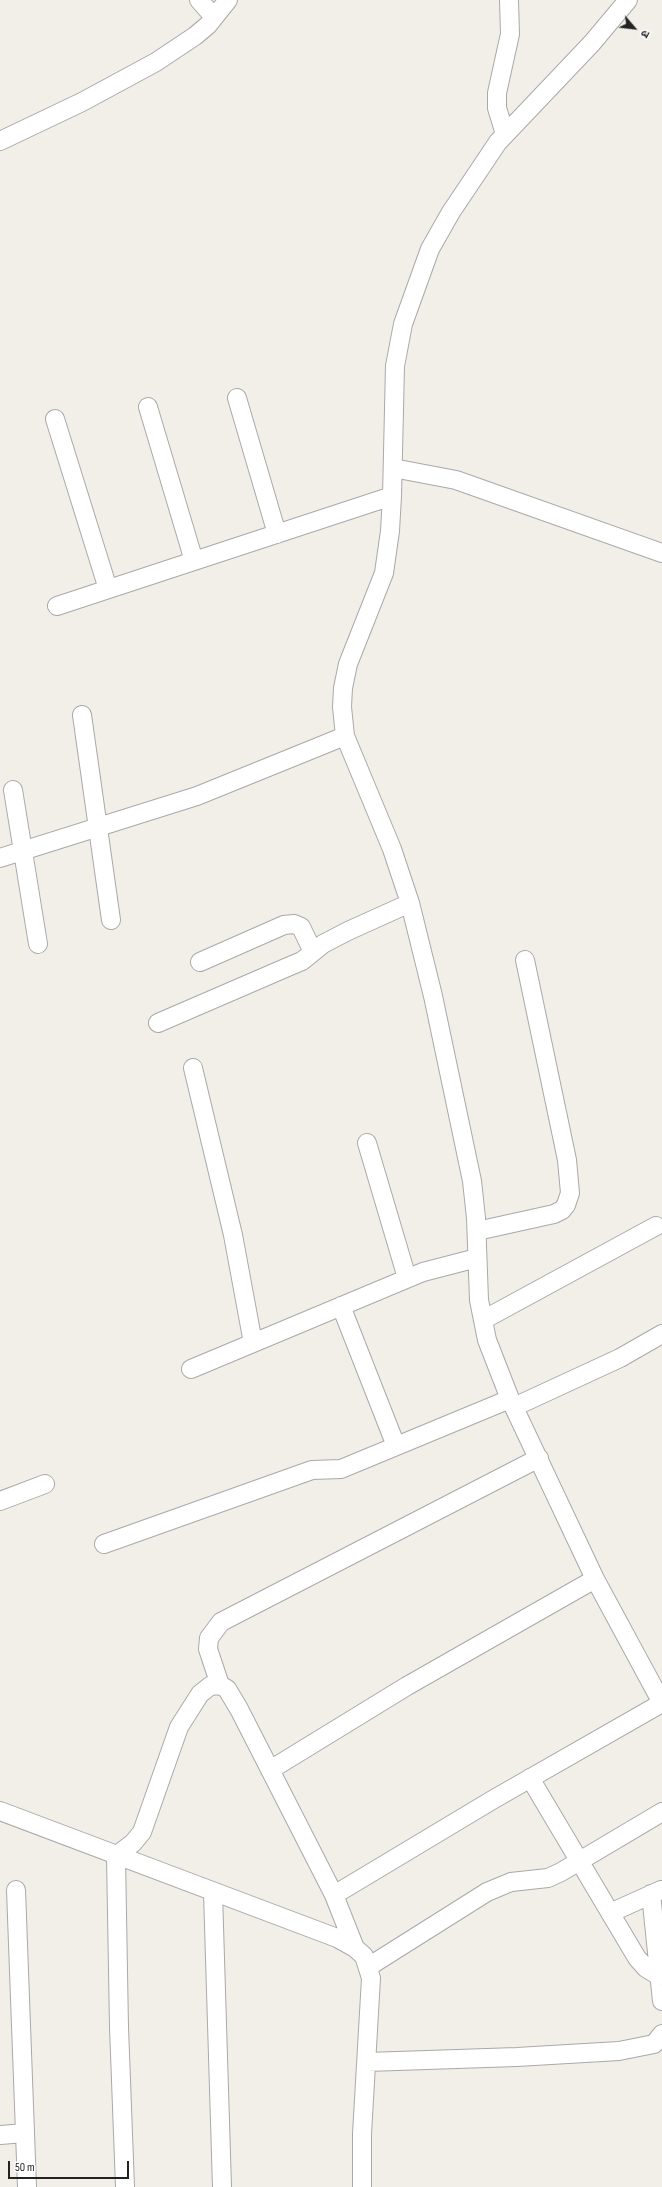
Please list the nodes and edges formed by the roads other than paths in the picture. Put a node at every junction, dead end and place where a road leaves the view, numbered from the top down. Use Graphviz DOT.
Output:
graph roads {
  1 [pos="199,0"];
  2 [pos="228,0"];
  3 [pos="510,0"];
  4 [pos="628,0"];
  5 [pos="214,17"];
  6 [pos="505,134"];
  7 [pos="0,141"];
  8 [pos="237,398"];
  9 [pos="148,407"];
  10 [pos="55,419"];
  11 [pos="394,468"];
  12 [pos="392,496"];
  13 [pos="276,534"];
  14 [pos="662,554"];
  15 [pos="194,561"];
  16 [pos="108,589"];
  17 [pos="57,606"];
  18 [pos="82,714"];
  19 [pos="345,736"];
  20 [pos="13,790"];
  21 [pos="98,829"];
  22 [pos="22,852"];
  23 [pos="0,858"];
  24 [pos="410,903"];
  25 [pos="111,920"];
  26 [pos="38,944"];
  27 [pos="313,952"];
  28 [pos="525,960"];
  29 [pos="200,962"];
  30 [pos="158,1023"];
  31 [pos="193,1068"];
  32 [pos="367,1143"];
  33 [pos="656,1226"];
  34 [pos="477,1231"];
  35 [pos="477,1258"];
  36 [pos="407,1278"];
  37 [pos="341,1306"];
  38 [pos="483,1320"];
  39 [pos="662,1334"];
  40 [pos="253,1343"];
  41 [pos="191,1369"];
  42 [pos="512,1403"];
  43 [pos="396,1446"];
  44 [pos="539,1458"];
  45 [pos="45,1484"];
  46 [pos="0,1501"];
  47 [pos="104,1544"];
  48 [pos="595,1579"];
  49 [pos="220,1685"];
  50 [pos="662,1703"];
  51 [pos="270,1770"];
  52 [pos="530,1778"];
  53 [pos="0,1812"];
  54 [pos="662,1812"];
  55 [pos="116,1856"];
  56 [pos="580,1861"];
  57 [pos="16,1890"];
  58 [pos="657,1892"];
  59 [pos="213,1893"];
  60 [pos="334,1895"];
  61 [pos="610,1913"];
  62 [pos="355,1948"];
  63 [pos="368,1967"];
  64 [pos="659,1976"];
  65 [pos="662,2001"];
  66 [pos="659,2043"];
  67 [pos="367,2062"];
  68 [pos="25,2133"];
  69 [pos="0,2135"];
  70 [pos="27,2187"];
  71 [pos="125,2187"];
  72 [pos="222,2187"];
  73 [pos="362,2187"];
  1 -- 5 [label="street"];
  2 -- 5 [label="street"];
  3 -- 6 [label="street"];
  4 -- 6 [label="street"];
  5 -- 7 [label="street"];
  6 -- 11 [label="street"];
  8 -- 13 [label="street"];
  9 -- 15 [label="street"];
  10 -- 16 [label="street"];
  11 -- 12 [label="street"];
  11 -- 14 [label="street"];
  12 -- 13 [label="street"];
  12 -- 19 [label="street"];
  13 -- 15 [label="street"];
  15 -- 16 [label="street"];
  16 -- 17 [label="street"];
  18 -- 21 [label="street"];
  19 -- 21 [label="street"];
  19 -- 24 [label="street"];
  20 -- 22 [label="street"];
  21 -- 22 [label="street"];
  21 -- 25 [label="street"];
  22 -- 23 [label="street"];
  22 -- 26 [label="street"];
  24 -- 27 [label="street"];
  24 -- 34 [label="street"];
  27 -- 29 [label="street"];
  27 -- 30 [label="street"];
  28 -- 34 [label="street"];
  31 -- 40 [label="street"];
  32 -- 36 [label="street"];
  33 -- 38 [label="street"];
  34 -- 35 [label="street"];
  35 -- 36 [label="street"];
  35 -- 38 [label="street"];
  36 -- 37 [label="street"];
  37 -- 40 [label="street"];
  37 -- 43 [label="street"];
  38 -- 42 [label="street"];
  39 -- 42 [label="street"];
  40 -- 41 [label="street"];
  42 -- 43 [label="street"];
  42 -- 44 [label="street"];
  43 -- 47 [label="street"];
  44 -- 48 [label="street"];
  44 -- 49 [label="street"];
  45 -- 46 [label="street"];
  48 -- 50 [label="street"];
  48 -- 51 [label="street"];
  49 -- 51 [label="street"];
  49 -- 55 [label="street"];
  50 -- 52 [label="street"];
  51 -- 60 [label="street"];
  52 -- 56 [label="street"];
  52 -- 60 [label="street"];
  53 -- 55 [label="street"];
  54 -- 56 [label="street"];
  55 -- 59 [label="street"];
  55 -- 71 [label="street"];
  56 -- 61 [label="street"];
  56 -- 63 [label="street"];
  57 -- 68 [label="street"];
  58 -- 61 [label="street"];
  58 -- 64 [label="street"];
  59 -- 62 [label="street"];
  59 -- 72 [label="street"];
  60 -- 62 [label="street"];
  61 -- 64 [label="street"];
  62 -- 63 [label="street"];
  63 -- 67 [label="street"];
  64 -- 65 [label="street"];
  66 -- 67 [label="street"];
  67 -- 73 [label="street"];
  68 -- 69 [label="street"];
  68 -- 70 [label="street"];
}
